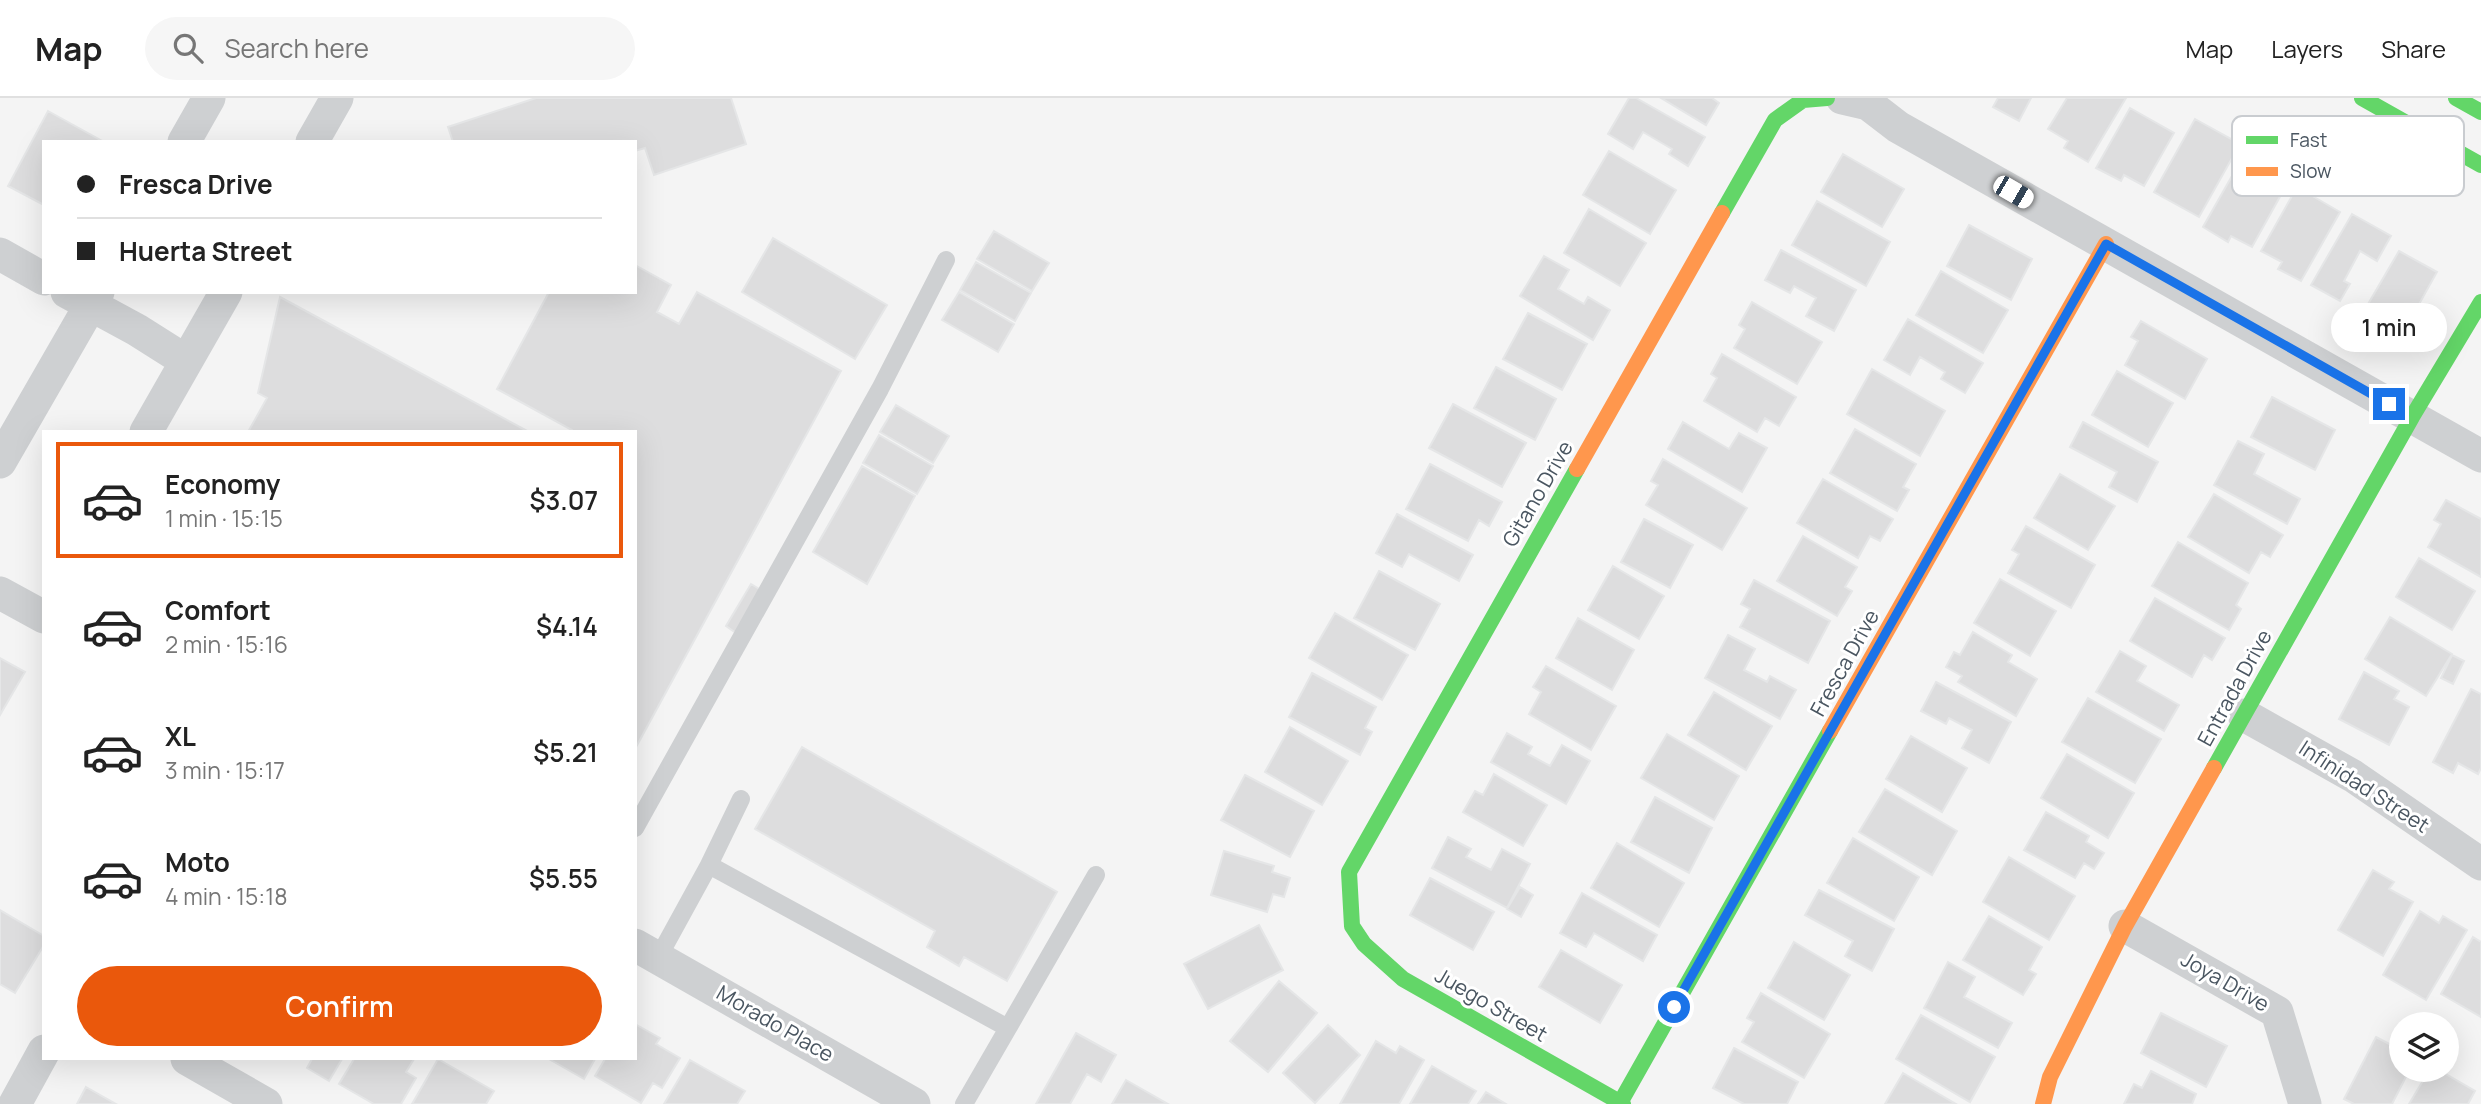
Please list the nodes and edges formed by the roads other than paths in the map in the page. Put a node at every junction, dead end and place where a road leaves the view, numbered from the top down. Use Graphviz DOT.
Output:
graph roads {
  1 [pos="209,98"];
  2 [pos="337,98"];
  3 [pos="1827,98"];
  4 [pos="1842,98"];
  5 [pos="2362,98"];
  6 [pos="2456,98"];
  7 [pos="2481,112"];
  8 [pos="2394,116"];
  9 [pos="185,140"];
  10 [pos="313,140"];
  11 [pos="2464,155"];
  12 [pos="2481,165"];
  13 [pos="2106,244"];
  14 [pos="0,254"];
  15 [pos="946,260"];
  16 [pos="42,278"];
  17 [pos="225,294"];
  18 [pos="85,297"];
  19 [pos="2481,302"];
  20 [pos="186,362"];
  21 [pos="2412,417"];
  22 [pos="147,430"];
  23 [pos="2481,456"];
  24 [pos="0,462"];
  25 [pos="0,593"];
  26 [pos="42,616"];
  27 [pos="2244,715"];
  28 [pos="741,799"];
  29 [pos="637,824"];
  30 [pos="2481,864"];
  31 [pos="709,865"];
  32 [pos="1096,875"];
  33 [pos="1352,926"];
  34 [pos="2125,926"];
  35 [pos="647,951"];
  36 [pos="1008,1028"];
  37 [pos="42,1055"];
  38 [pos="189,1060"];
  39 [pos="1621,1103"];
  40 [pos="15,1104"];
  41 [pos="266,1104"];
  42 [pos="914,1104"];
  43 [pos="964,1104"];
  44 [pos="2043,1104"];
  45 [pos="2305,1104"];
  1 -- 9 [label="street"];
  2 -- 10 [label="street"];
  3 -- 33 [label="street, Gitano Drive"];
  4 -- 13 [label="street"];
  5 -- 8 [label="street"];
  6 -- 7 [label="street"];
  11 -- 12 [label="street"];
  13 -- 21 [label="street"];
  13 -- 39 [label="street, Fresca Drive"];
  14 -- 16 [label="street"];
  15 -- 29 [label="lane"];
  17 -- 20 [label="street"];
  18 -- 20 [label="street"];
  18 -- 24 [label="street"];
  19 -- 21 [label="street, Entrada Drive"];
  20 -- 22 [label="street"];
  21 -- 23 [label="street"];
  21 -- 27 [label="street, Entrada Drive"];
  25 -- 26 [label="street"];
  27 -- 30 [label="street, Infinidad Street"];
  27 -- 34 [label="street, Entrada Drive"];
  28 -- 31 [label="lane"];
  31 -- 35 [label="lane"];
  31 -- 36 [label="lane"];
  32 -- 36 [label="lane"];
  33 -- 39 [label="street, Juego Street"];
  34 -- 44 [label="street, Entrada Drive"];
  34 -- 45 [label="street, Joya Drive"];
  35 -- 42 [label="street, Morado Place"];
  36 -- 43 [label="lane"];
  37 -- 40 [label="street"];
  38 -- 41 [label="street"];
}
